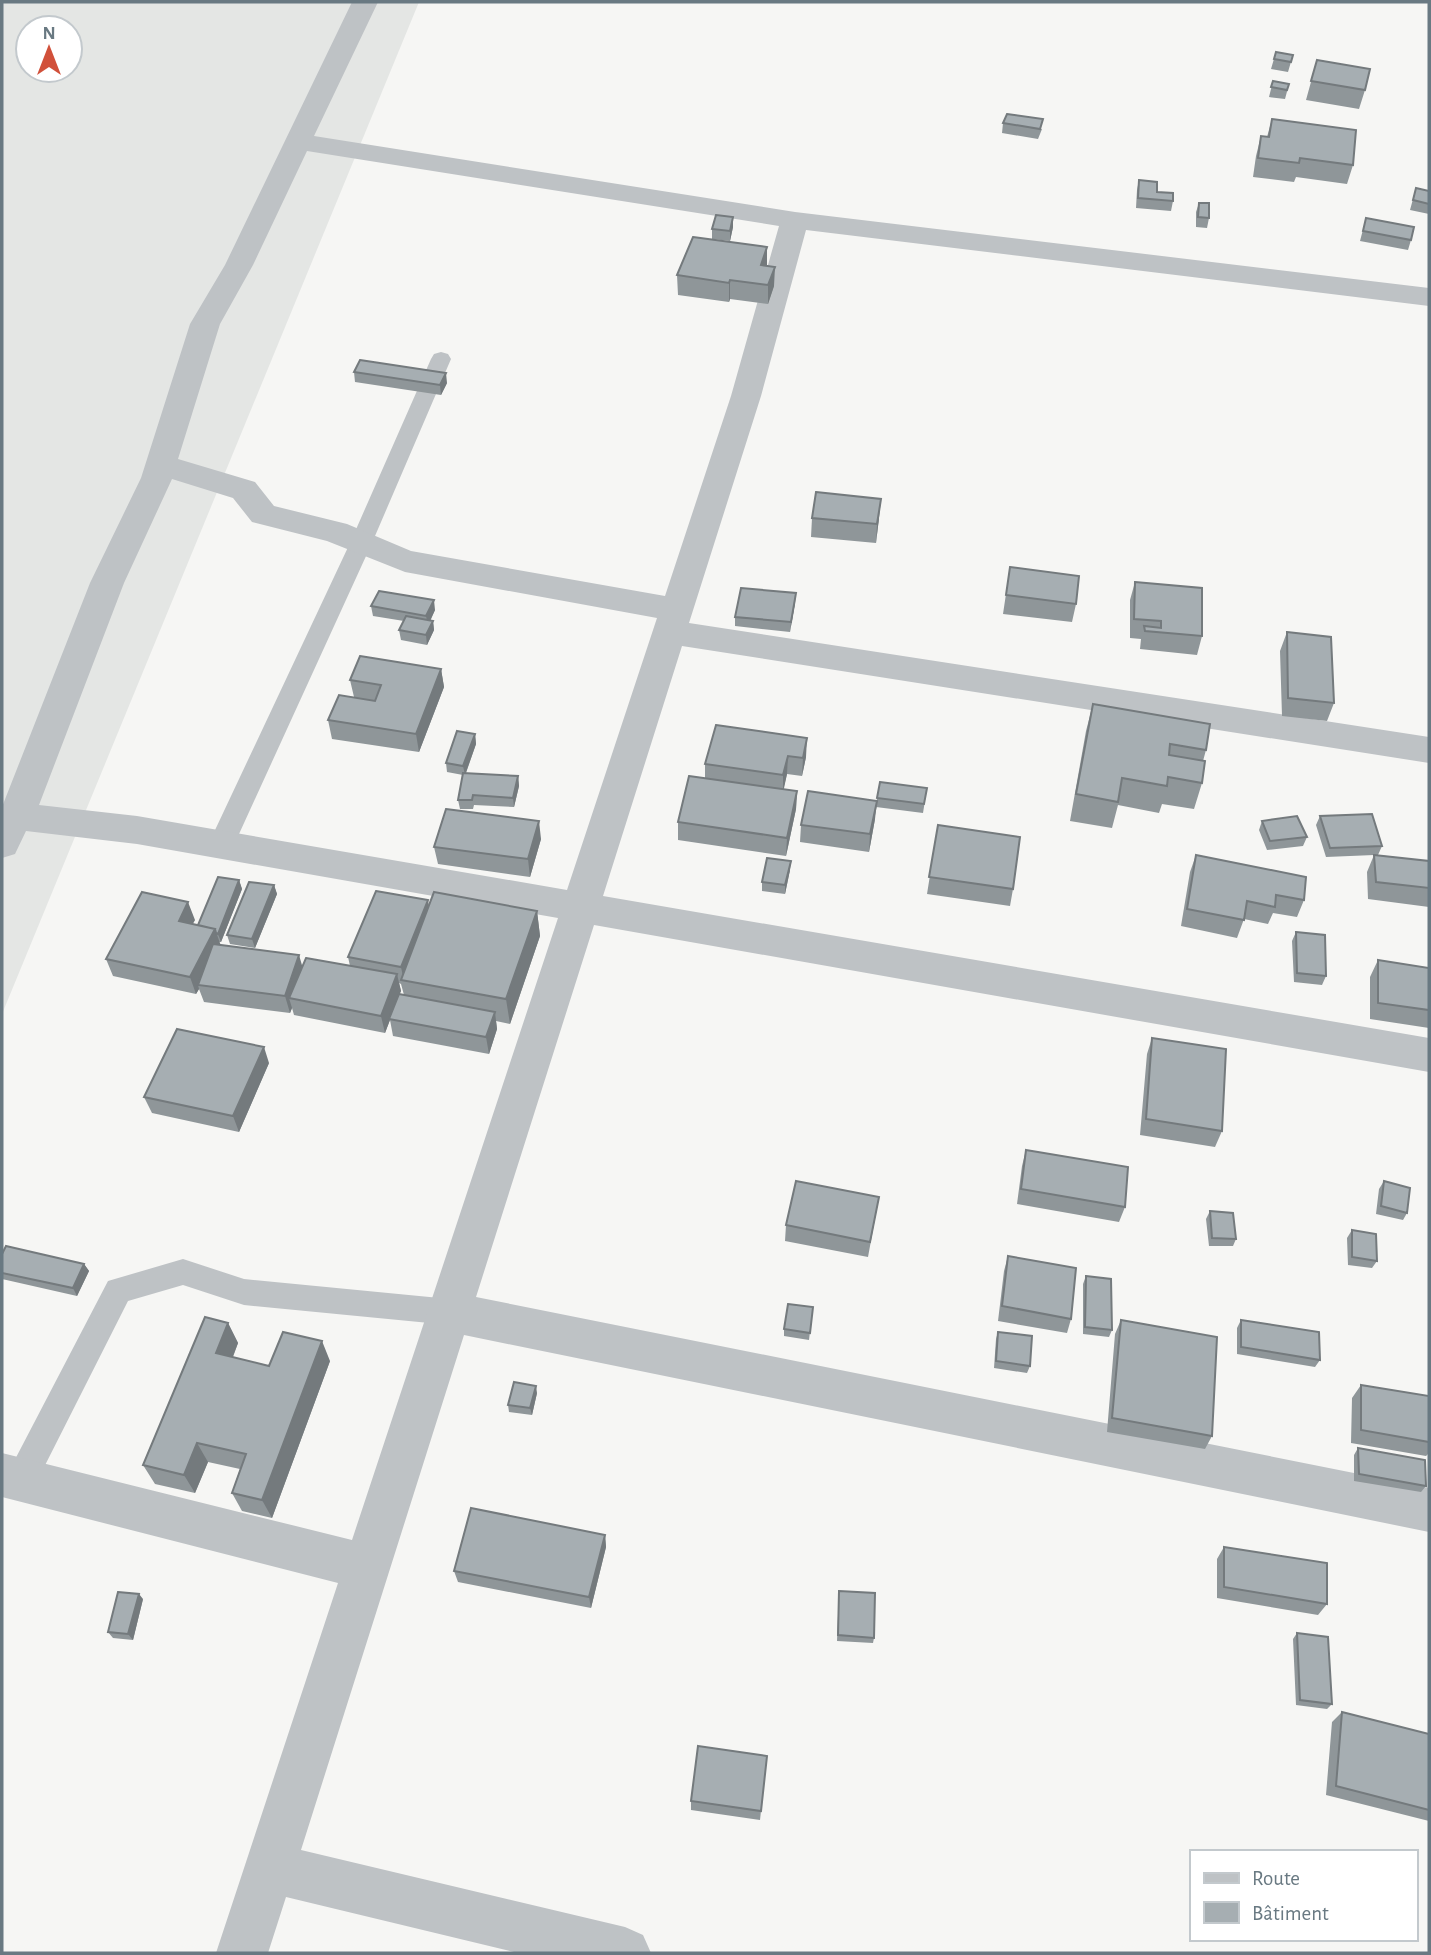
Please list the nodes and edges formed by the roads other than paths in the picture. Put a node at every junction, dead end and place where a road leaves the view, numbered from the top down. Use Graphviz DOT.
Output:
graph roads {
  1 [pos="365,2"];
  2 [pos="299,142"];
  3 [pos="794,220"];
  4 [pos="1429,297"];
  5 [pos="441,359"];
  6 [pos="161,466"];
  7 [pos="360,543"];
  8 [pos="673,621"];
  9 [pos="1429,750"];
  10 [pos="8,830"];
  11 [pos="220,845"];
  12 [pos="580,908"];
  13 [pos="1429,1055"];
  14 [pos="450,1312"];
  15 [pos="11,1477"];
  16 [pos="1429,1510"];
  17 [pos="367,1567"];
  18 [pos="270,1868"];
  19 [pos="242,1953"];
  20 [pos="625,1953"];
  1 -- 2 [label="street"];
  2 -- 3 [label="street"];
  2 -- 6 [label="street"];
  3 -- 4 [label="street"];
  3 -- 8 [label="street"];
  5 -- 7 [label="lane"];
  6 -- 7 [label="street"];
  6 -- 10 [label="street"];
  7 -- 8 [label="street"];
  7 -- 11 [label="lane"];
  8 -- 9 [label="street"];
  8 -- 12 [label="street"];
  10 -- 11 [label="street"];
  11 -- 12 [label="street"];
  12 -- 13 [label="street"];
  12 -- 14 [label="street"];
  14 -- 15 [label="lane"];
  14 -- 16 [label="street"];
  14 -- 17 [label="street"];
  15 -- 17 [label="street"];
  17 -- 18 [label="street"];
  18 -- 19 [label="street"];
  18 -- 20 [label="street"];
}
